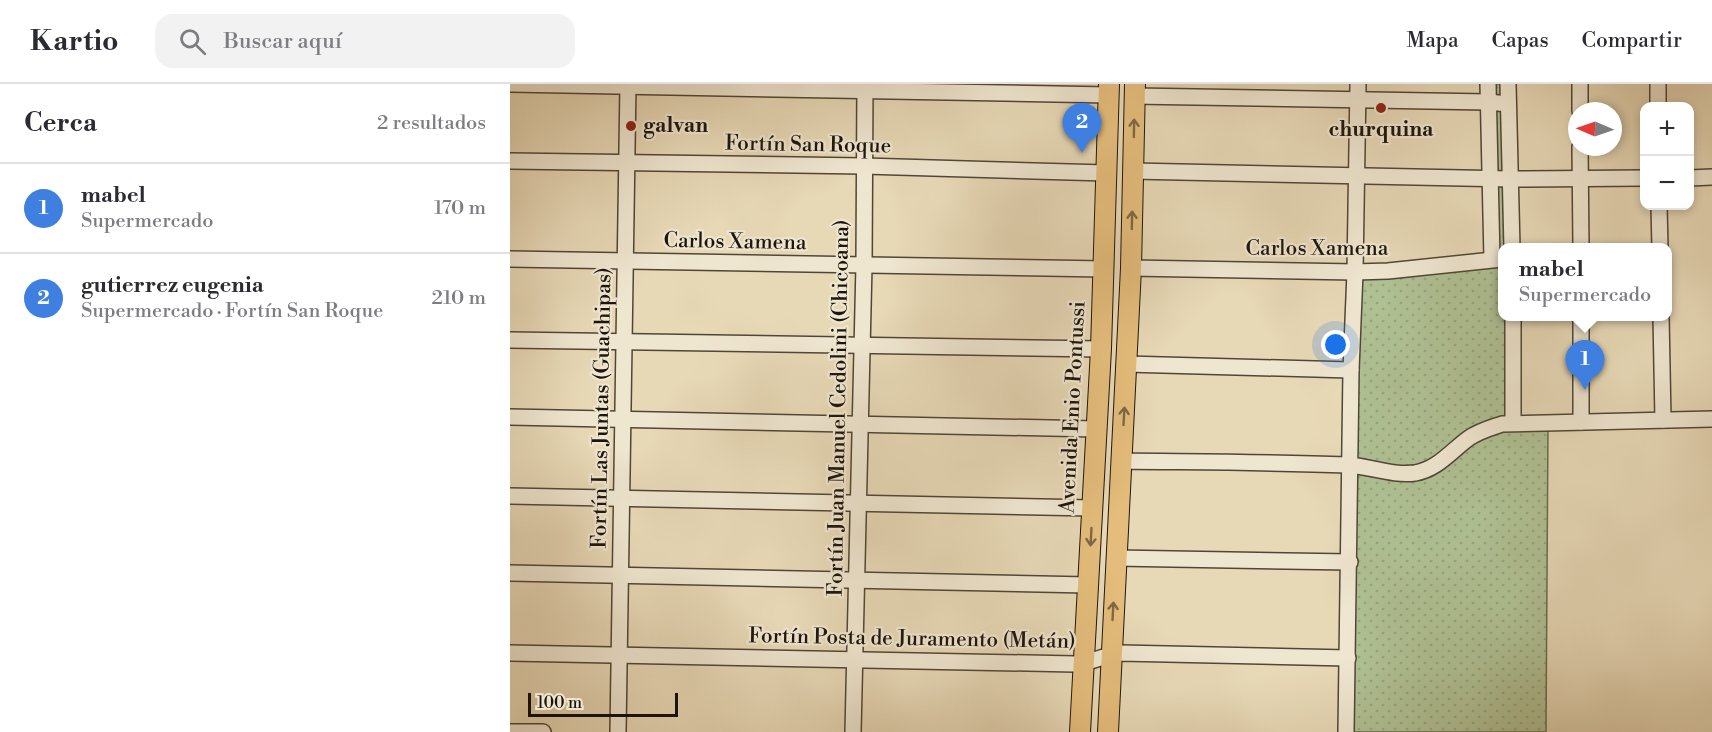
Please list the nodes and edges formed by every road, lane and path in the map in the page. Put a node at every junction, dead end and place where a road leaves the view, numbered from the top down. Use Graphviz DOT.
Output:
graph roads {
  1 [pos="510,84"];
  2 [pos="1488,84"];
  3 [pos="1508,84"];
  4 [pos="1580,84"];
  5 [pos="1658,84"];
  6 [pos="628,85"];
  7 [pos="865,87"];
  8 [pos="1109,89"];
  9 [pos="1134,90"];
  10 [pos="1358,92"];
  11 [pos="1488,102"];
  12 [pos="1580,102"];
  13 [pos="1658,102"];
  14 [pos="1508,104"];
  15 [pos="1581,156"];
  16 [pos="510,161"];
  17 [pos="627,164"];
  18 [pos="864,166"];
  19 [pos="1133,171"];
  20 [pos="1106,173"];
  21 [pos="1356,176"];
  22 [pos="1712,177"];
  23 [pos="1640,178"];
  24 [pos="1694,178"];
  25 [pos="1489,179"];
  26 [pos="1511,179"];
  27 [pos="1581,179"];
  28 [pos="1659,210"];
  29 [pos="1512,243"];
  30 [pos="1581,243"];
  31 [pos="1660,243"];
  32 [pos="510,259"];
  33 [pos="1497,259"];
  34 [pos="625,262"];
  35 [pos="864,266"];
  36 [pos="1131,268"];
  37 [pos="1104,269"];
  38 [pos="1355,272"];
  39 [pos="1513,321"];
  40 [pos="1581,321"];
  41 [pos="1661,321"];
  42 [pos="510,340"];
  43 [pos="624,342"];
  44 [pos="862,346"];
  45 [pos="1101,350"];
  46 [pos="1126,364"];
  47 [pos="1352,370"];
  48 [pos="510,417"];
  49 [pos="623,419"];
  50 [pos="1712,419"];
  51 [pos="1663,420"];
  52 [pos="1581,422"];
  53 [pos="861,423"];
  54 [pos="1514,423"];
  55 [pos="1096,429"];
  56 [pos="1122,461"];
  57 [pos="1350,466"];
  58 [pos="510,496"];
  59 [pos="622,497"];
  60 [pos="859,503"];
  61 [pos="1092,508"];
  62 [pos="1116,558"];
  63 [pos="1350,562"];
  64 [pos="510,573"];
  65 [pos="621,575"];
  66 [pos="857,581"];
  67 [pos="1088,585"];
  68 [pos="510,653"];
  69 [pos="619,655"];
  70 [pos="1111,655"];
  71 [pos="1348,658"];
  72 [pos="855,660"];
  73 [pos="1085,663"];
  74 [pos="510,732"];
  75 [pos="543,732"];
  76 [pos="618,732"];
  77 [pos="853,732"];
  78 [pos="1080,732"];
  79 [pos="1108,732"];
  80 [pos="1346,732"];
  1 -- 6 [label="street"];
  2 -- 11 [label="street"];
  3 -- 14 [label="street"];
  4 -- 12 [label="street"];
  5 -- 13 [label="street"];
  6 -- 7 [label="street"];
  6 -- 17 [label="street, Fortín Las Juntas (Guachipas)"];
  7 -- 8 [label="street"];
  7 -- 18 [label="street, Fortín Juan Manuel Cedolini (Chicoana)"];
  8 -- 20 [label="main road, Avenida Enio Pontussi"];
  9 -- 10 [label="street"];
  19 -- 9 [label="main road, one-way"];
  10 -- 11 [label="street"];
  10 -- 21 [label="street"];
  11 -- 14 [label="street"];
  11 -- 25 [label="street"];
  14 -- 26 [label="street"];
  15 -- 27 [label="street"];
  16 -- 17 [label="street, Fortín San Roque"];
  17 -- 18 [label="street, Fortín San Roque"];
  17 -- 34 [label="street, Fortín Las Juntas (Guachipas)"];
  18 -- 20 [label="street, Fortín San Roque"];
  18 -- 35 [label="street, Fortín Juan Manuel Cedolini (Chicoana)"];
  19 -- 21 [label="street"];
  36 -- 19 [label="main road, one-way"];
  20 -- 37 [label="main road, Avenida Enio Pontussi"];
  21 -- 25 [label="street"];
  21 -- 38 [label="street"];
  22 -- 24 [label="street"];
  23 -- 27 [label="street"];
  25 -- 26 [label="street"];
  25 -- 33 [label="street"];
  26 -- 27 [label="street"];
  26 -- 29 [label="street"];
  27 -- 30 [label="street"];
  28 -- 31 [label="street"];
  32 -- 34 [label="street, Carlos Xamena"];
  33 -- 38 [label="street, Carlos Xamena"];
  34 -- 35 [label="street, Carlos Xamena"];
  34 -- 43 [label="street, Fortín Las Juntas (Guachipas)"];
  35 -- 37 [label="street, Carlos Xamena"];
  35 -- 44 [label="street, Fortín Juan Manuel Cedolini (Chicoana)"];
  36 -- 38 [label="street, Carlos Xamena"];
  36 -- 46 [label="main road"];
  37 -- 45 [label="main road, Avenida Enio Pontussi"];
  38 -- 47 [label="street"];
  39 -- 54 [label="street"];
  40 -- 52 [label="street"];
  41 -- 51 [label="street"];
  42 -- 43 [label="street"];
  43 -- 44 [label="street"];
  43 -- 49 [label="street, Fortín Las Juntas (Guachipas)"];
  44 -- 45 [label="street"];
  44 -- 53 [label="street, Fortín Juan Manuel Cedolini (Chicoana)"];
  45 -- 55 [label="main road, Avenida Enio Pontussi"];
  46 -- 47 [label="street"];
  56 -- 46 [label="main road, one-way"];
  47 -- 57 [label="street"];
  48 -- 49 [label="street"];
  49 -- 53 [label="street"];
  49 -- 59 [label="street, Fortín Las Juntas (Guachipas)"];
  50 -- 51 [label="street"];
  51 -- 52 [label="street"];
  52 -- 54 [label="street"];
  53 -- 55 [label="street"];
  53 -- 60 [label="street, Fortín Juan Manuel Cedolini (Chicoana)"];
  54 -- 57 [label="street"];
  55 -- 61 [label="main road, Avenida Enio Pontussi"];
  56 -- 57 [label="street"];
  56 -- 62 [label="main road"];
  57 -- 63 [label="street"];
  58 -- 59 [label="street"];
  59 -- 60 [label="street"];
  59 -- 65 [label="street, Fortín Las Juntas (Guachipas)"];
  60 -- 61 [label="street"];
  60 -- 66 [label="street, Fortín Juan Manuel Cedolini (Chicoana)"];
  61 -- 67 [label="main road, Avenida Enio Pontussi, one-way"];
  62 -- 63 [label="street"];
  70 -- 62 [label="main road, one-way"];
  63 -- 71 [label="street"];
  64 -- 65 [label="street"];
  65 -- 66 [label="street"];
  65 -- 69 [label="street, Fortín Las Juntas (Guachipas)"];
  66 -- 67 [label="street"];
  66 -- 72 [label="street, Fortín Juan Manuel Cedolini (Chicoana)"];
  67 -- 73 [label="main road, Avenida Enio Pontussi"];
  68 -- 69 [label="street, Fortín Posta de Juramento (Metán)"];
  69 -- 72 [label="street, Fortín Posta de Juramento (Metán)"];
  69 -- 76 [label="street, Fortín Las Juntas (Guachipas)"];
  70 -- 71 [label="street, Fortín Posta de Juramento (Metán)"];
  70 -- 73 [label="street, Fortín Posta de Juramento (Metán)"];
  70 -- 79 [label="main road"];
  71 -- 80 [label="street"];
  72 -- 73 [label="street, Fortín Posta de Juramento (Metán)"];
  72 -- 77 [label="street, Fortín Juan Manuel Cedolini (Chicoana)"];
  73 -- 78 [label="main road, Avenida Enio Pontussi"];
  74 -- 75 [label="street"];
}
